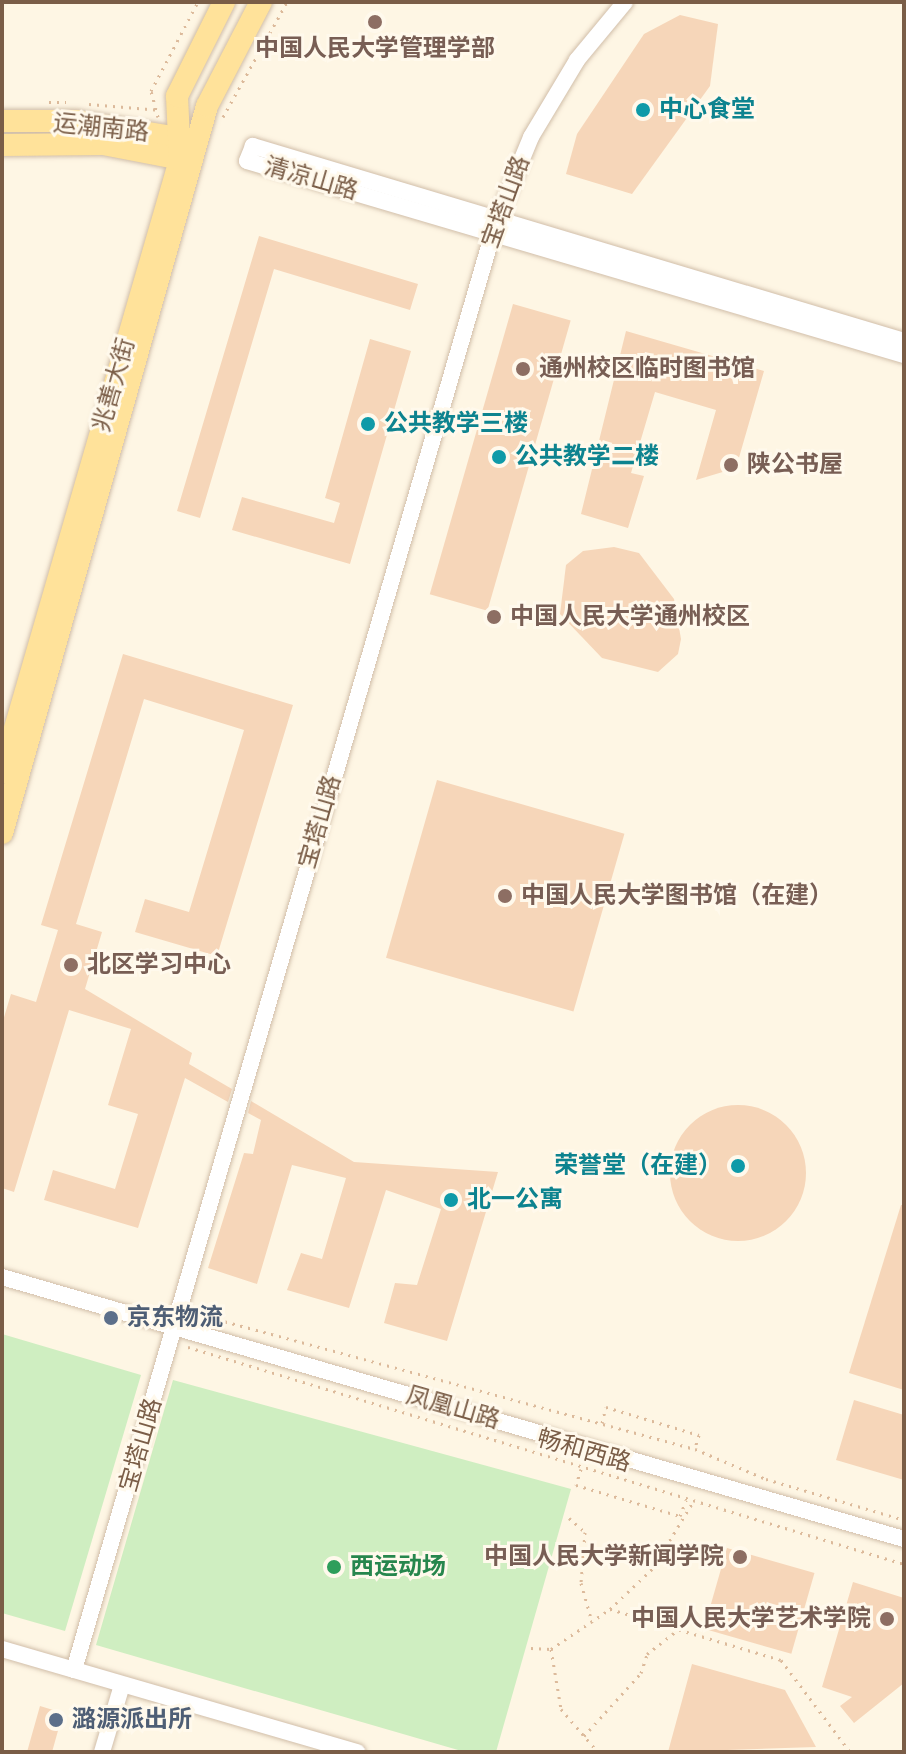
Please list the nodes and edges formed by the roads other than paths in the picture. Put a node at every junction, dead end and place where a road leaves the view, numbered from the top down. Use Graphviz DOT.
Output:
graph roads {
  1 [pos="224,2"];
  2 [pos="261,2"];
  3 [pos="625,2"];
  4 [pos="2,121"];
  5 [pos="2,145"];
  6 [pos="189,150"];
  7 [pos="494,227"];
  8 [pos="904,341"];
  9 [pos="904,355"];
  10 [pos="2,773"];
  11 [pos="2,833"];
  12 [pos="2,1277"];
  13 [pos="176,1327"];
  14 [pos="904,1539"];
  15 [pos="2,1649"];
  16 [pos="74,1670"];
  17 [pos="122,1685"];
  18 [pos="349,1751"];
  19 [pos="102,1752"];
  1 -- 6 [label="main road, 兆善大街"];
  2 -- 6 [label="main road, 兆善大街"];
  3 -- 7 [label="street, 宝塔山路"];
  4 -- 6 [label="main road, 运潮南路"];
  5 -- 6 [label="main road, 运潮南路"];
  6 -- 10 [label="main road, 兆善大街"];
  6 -- 11 [label="main road, 兆善大街"];
  7 -- 7 [label="street, 清凉山路"];
  7 -- 8 [label="street, 清凉山路"];
  7 -- 9 [label="street, 清凉山路"];
  7 -- 13 [label="street, 宝塔山路"];
  12 -- 13 [label="street, 凤凰山路"];
  13 -- 14 [label="street, 凤凰山路"];
  13 -- 16 [label="street, 宝塔山路"];
  15 -- 16 [label="street"];
  16 -- 17 [label="street"];
  17 -- 18 [label="street"];
  17 -- 19 [label="street"];
}
